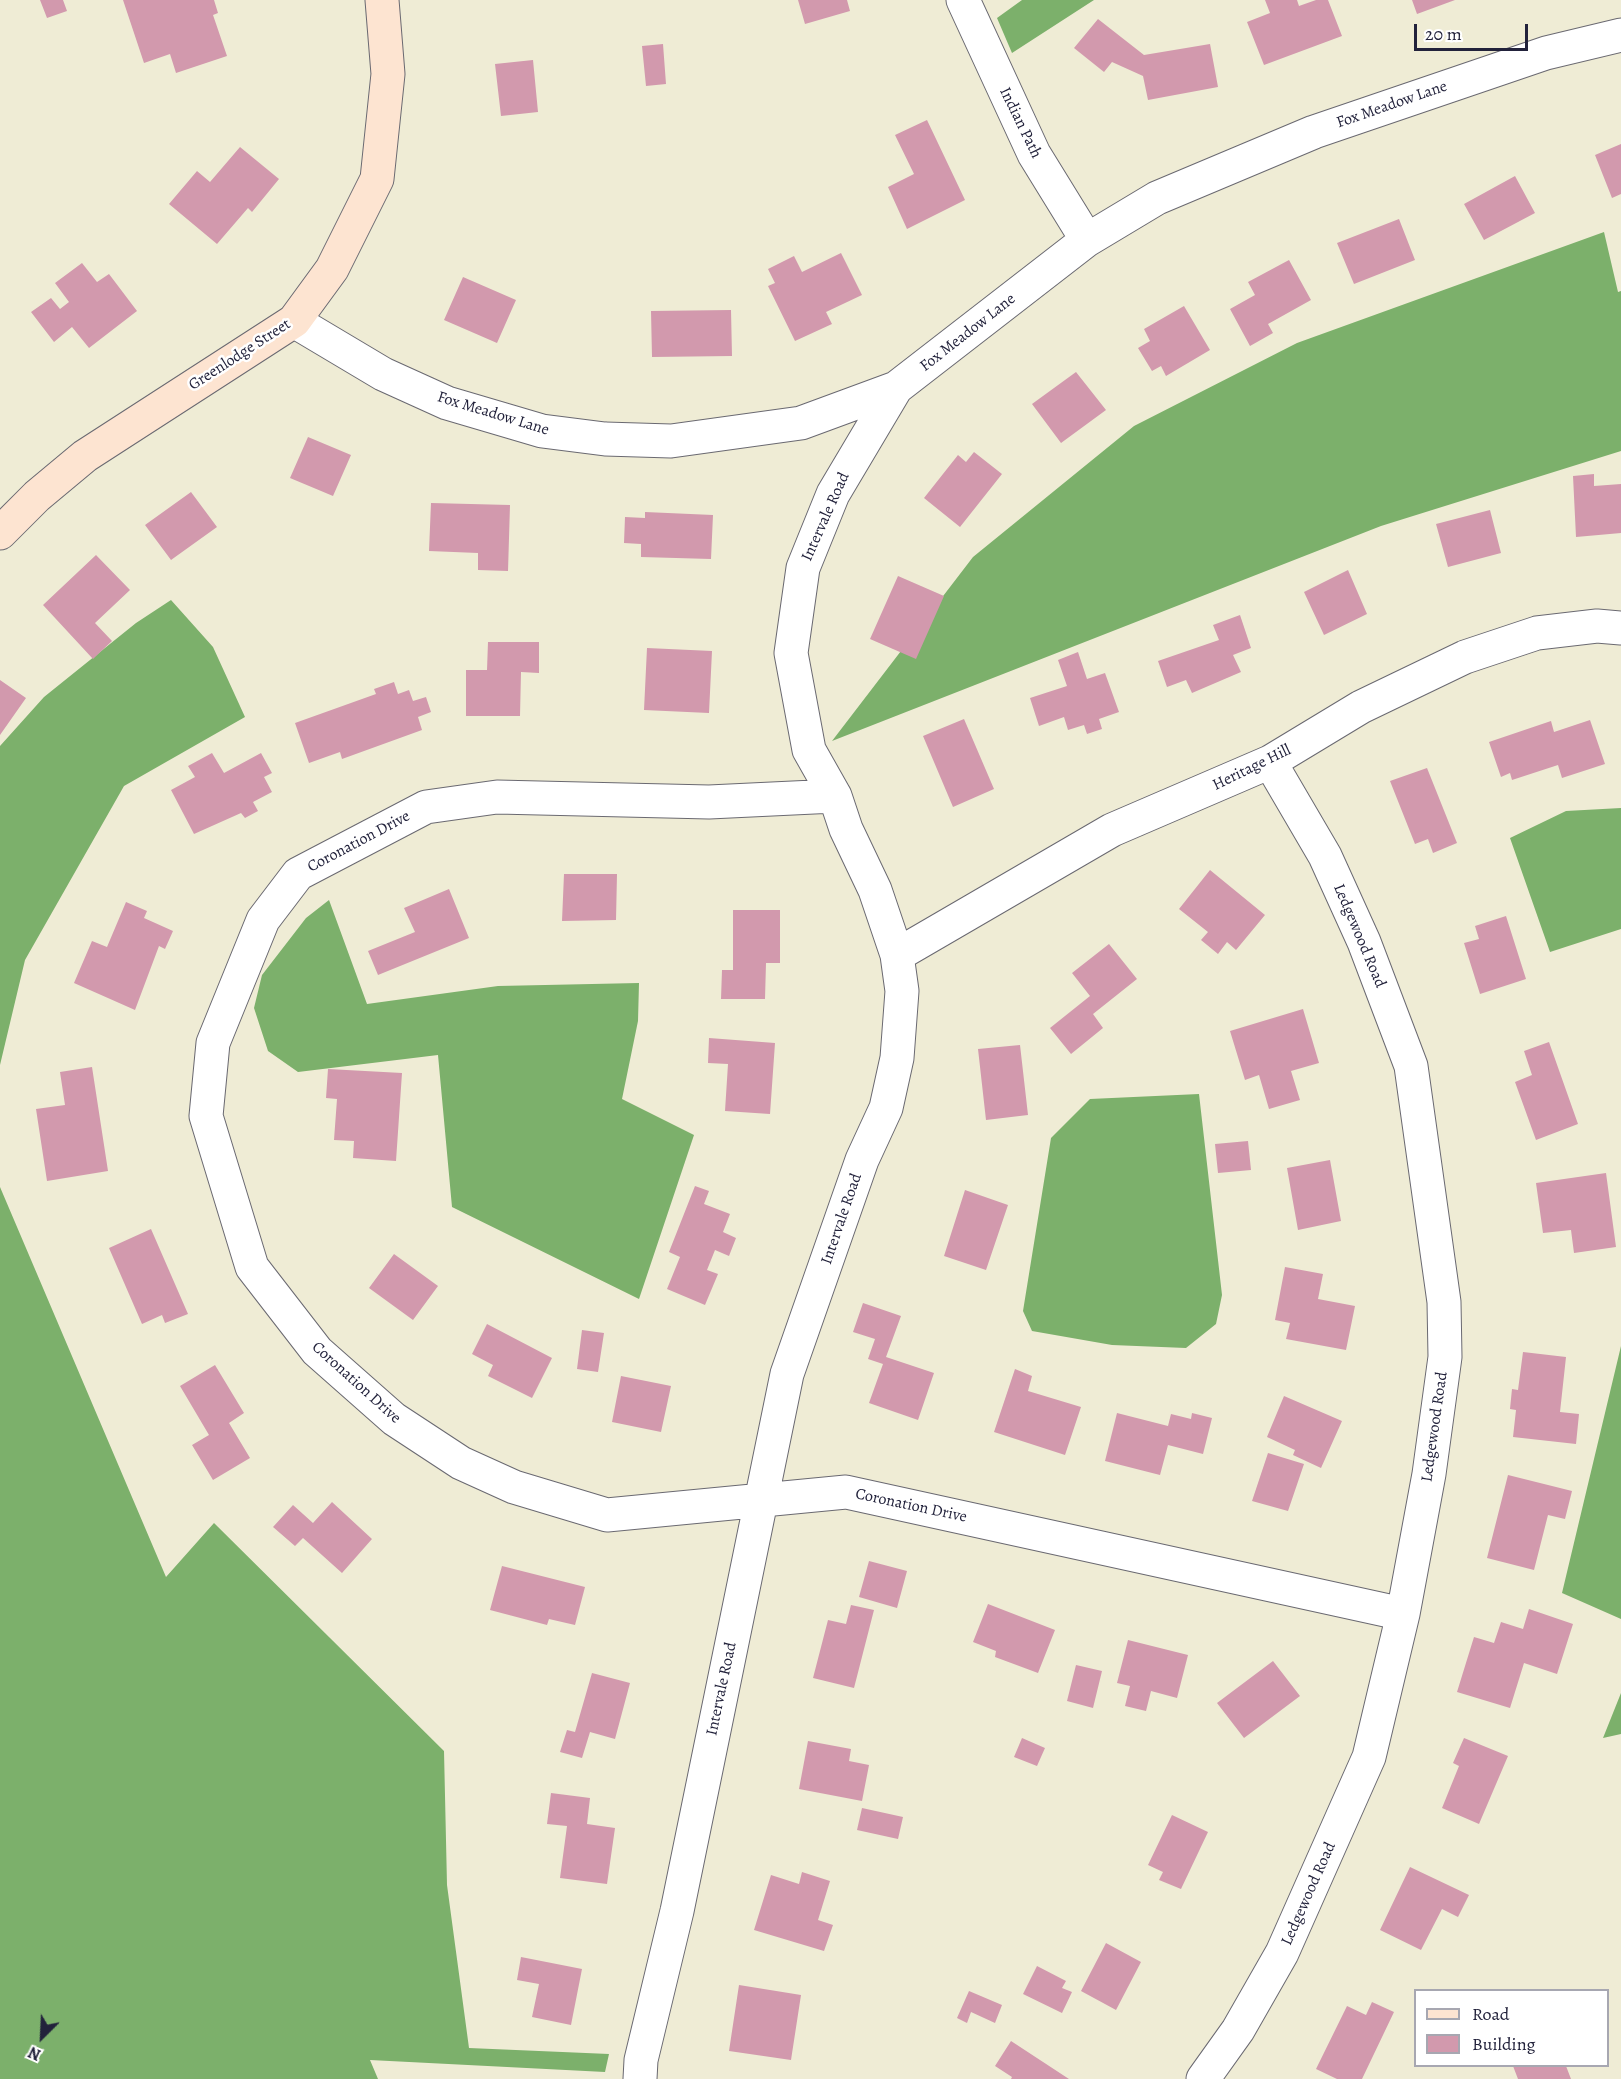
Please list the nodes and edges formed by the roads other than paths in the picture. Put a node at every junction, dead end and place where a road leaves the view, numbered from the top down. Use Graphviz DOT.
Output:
graph roads {
  1 [pos="382,0"];
  2 [pos="963,0"];
  3 [pos="1621,35"];
  4 [pos="1088,240"];
  5 [pos="294,321"];
  6 [pos="896,388"];
  7 [pos="0,533"];
  8 [pos="1621,628"];
  9 [pos="1270,762"];
  10 [pos="835,796"];
  11 [pos="897,955"];
  12 [pos="761,1500"];
  13 [pos="1403,1614"];
  14 [pos="640,2079"];
  15 [pos="1203,2079"];
  1 -- 5 [label="street, Greenlodge Street"];
  2 -- 4 [label="street, Indian Path"];
  3 -- 4 [label="street, Fox Meadow Lane"];
  4 -- 6 [label="street, Fox Meadow Lane"];
  5 -- 6 [label="street, Fox Meadow Lane"];
  5 -- 7 [label="street, Greenlodge Street"];
  6 -- 10 [label="street, Intervale Road"];
  8 -- 9 [label="street, Heritage Hill"];
  9 -- 11 [label="street, Heritage Hill"];
  9 -- 13 [label="street, Ledgewood Road"];
  10 -- 11 [label="street, Intervale Road"];
  10 -- 12 [label="street, Coronation Drive"];
  11 -- 12 [label="street, Intervale Road"];
  12 -- 13 [label="street, Coronation Drive"];
  12 -- 14 [label="street, Intervale Road"];
  13 -- 15 [label="street, Ledgewood Road"];
}
